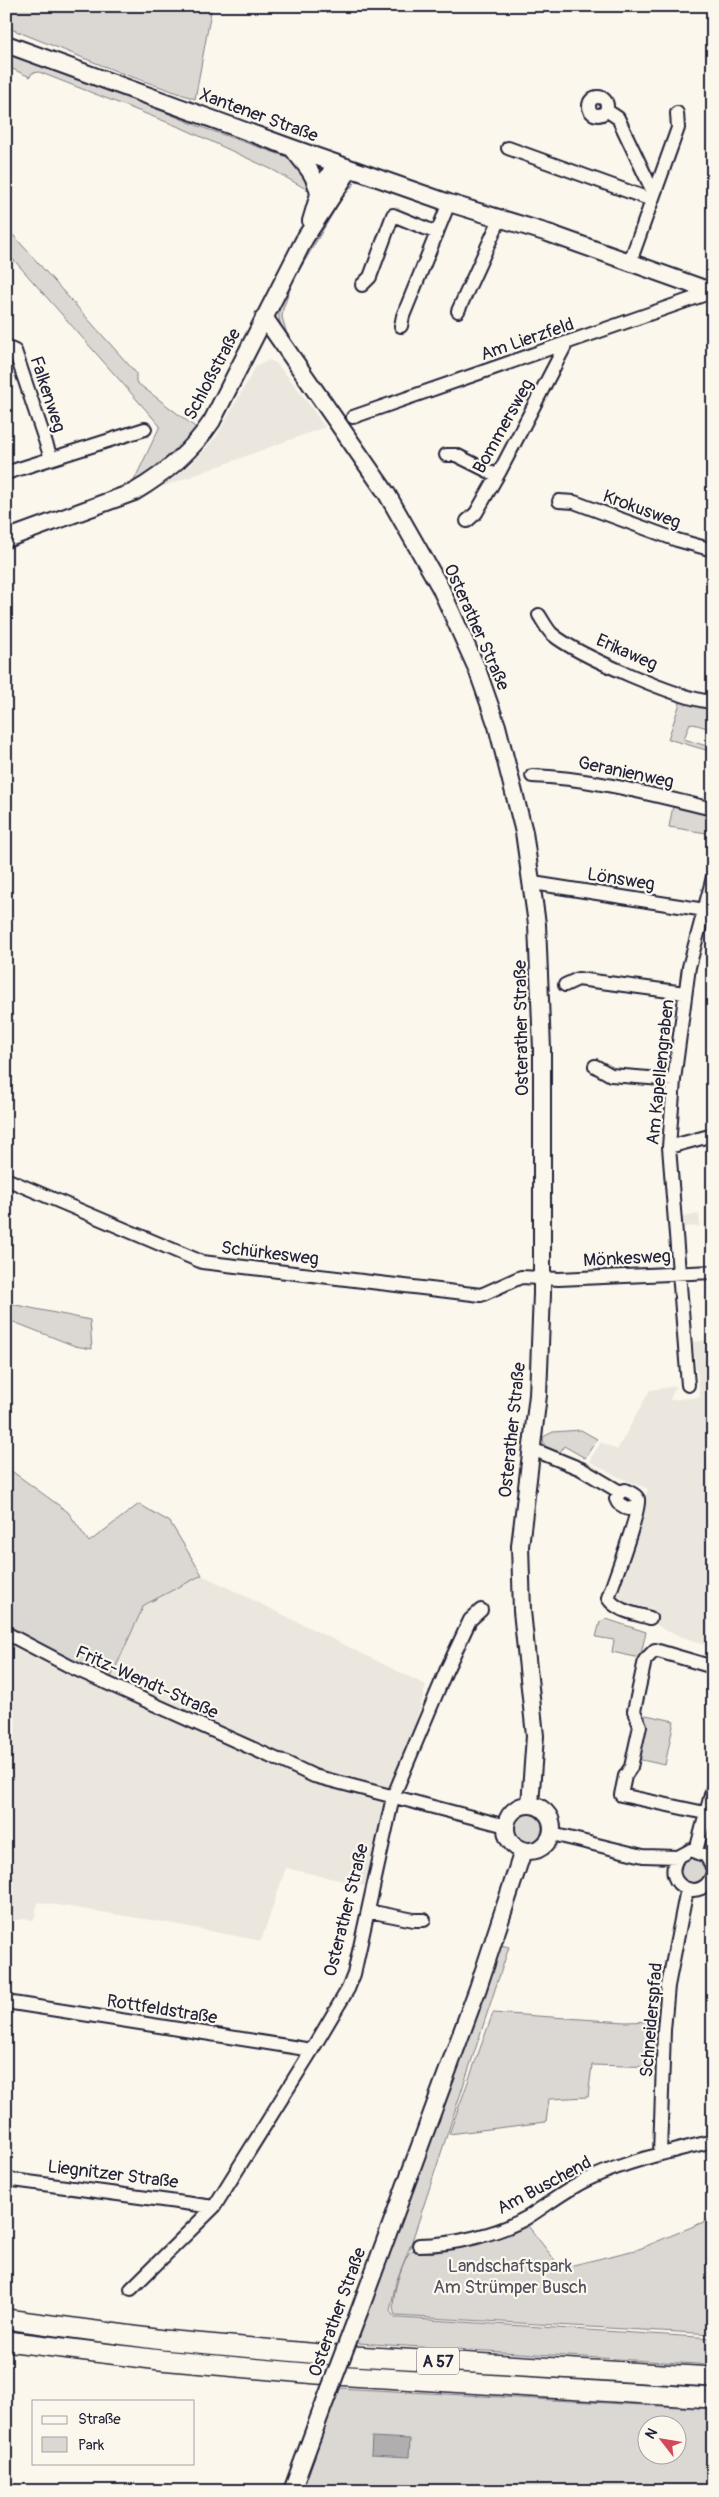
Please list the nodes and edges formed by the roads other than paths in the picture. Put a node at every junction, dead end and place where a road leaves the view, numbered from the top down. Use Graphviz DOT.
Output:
graph roads {
  1 [pos="6,44"];
  2 [pos="606,110"];
  3 [pos="677,113"];
  4 [pos="508,148"];
  5 [pos="293,149"];
  6 [pos="343,166"];
  7 [pos="319,194"];
  8 [pos="653,197"];
  9 [pos="449,203"];
  10 [pos="500,219"];
  11 [pos="437,233"];
  12 [pos="305,238"];
  13 [pos="630,262"];
  14 [pos="362,285"];
  15 [pos="713,292"];
  16 [pos="458,311"];
  17 [pos="264,317"];
  18 [pos="401,326"];
  19 [pos="566,344"];
  20 [pos="6,346"];
  21 [pos="353,417"];
  22 [pos="145,429"];
  23 [pos="446,455"];
  24 [pos="51,458"];
  25 [pos="6,473"];
  26 [pos="496,475"];
  27 [pos="559,500"];
  28 [pos="467,521"];
  29 [pos="6,539"];
  30 [pos="713,550"];
  31 [pos="539,615"];
  32 [pos="713,702"];
  33 [pos="532,776"];
  34 [pos="713,809"];
  35 [pos="713,877"];
  36 [pos="533,883"];
  37 [pos="705,910"];
  38 [pos="564,985"];
  39 [pos="685,993"];
  40 [pos="595,1066"];
  41 [pos="674,1080"];
  42 [pos="713,1135"];
  43 [pos="668,1147"];
  44 [pos="6,1179"];
  45 [pos="713,1272"];
  46 [pos="678,1273"];
  47 [pos="542,1277"];
  48 [pos="688,1385"];
  49 [pos="532,1449"];
  50 [pos="482,1610"];
  51 [pos="650,1618"];
  52 [pos="6,1633"];
  53 [pos="713,1667"];
  54 [pos="713,1787"];
  55 [pos="393,1797"];
  56 [pos="530,1805"];
  57 [pos="705,1814"];
  58 [pos="506,1826"];
  59 [pos="552,1834"];
  60 [pos="696,1851"];
  61 [pos="643,1856"];
  62 [pos="521,1857"];
  63 [pos="678,1858"];
  64 [pos="712,1865"];
  65 [pos="673,1872"];
  66 [pos="712,1877"];
  67 [pos="687,1889"];
  68 [pos="368,1911"];
  69 [pos="424,1920"];
  70 [pos="6,2002"];
  71 [pos="312,2050"];
  72 [pos="713,2141"];
  73 [pos="660,2154"];
  74 [pos="6,2179"];
  75 [pos="214,2207"];
  76 [pos="419,2246"];
  77 [pos="131,2289"];
  78 [pos="6,2319"];
  79 [pos="6,2341"];
  80 [pos="713,2377"];
  81 [pos="713,2398"];
  82 [pos="292,2491"];
  1 -- 5 [label="main road, Xantener Straße"];
  2 -- 8 [label="street"];
  3 -- 8 [label="street"];
  4 -- 8 [label="street"];
  5 -- 6 [label="main road, Xantener Straße"];
  5 -- 7 [label="main road"];
  6 -- 7 [label="main road, Schloßstraße"];
  6 -- 9 [label="main road, Xantener Straße"];
  6 -- 12 [label="main road, Schloßstraße"];
  7 -- 12 [label="main road, Schloßstraße"];
  8 -- 13 [label="street"];
  9 -- 10 [label="main road, Xantener Straße"];
  9 -- 11 [label="street"];
  10 -- 13 [label="main road, Xantener Straße"];
  10 -- 16 [label="street"];
  11 -- 14 [label="street"];
  11 -- 18 [label="street"];
  12 -- 17 [label="main road, Schloßstraße"];
  13 -- 15 [label="main road, Xantener Straße"];
  15 -- 19 [label="street, Am Lierzfeld"];
  17 -- 29 [label="main road, Schloßstraße"];
  17 -- 36 [label="main road, Osterather Straße"];
  19 -- 21 [label="street, Am Lierzfeld"];
  19 -- 26 [label="street, Bommersweg"];
  20 -- 24 [label="street, Falkenweg"];
  22 -- 24 [label="street, Falkenweg"];
  23 -- 26 [label="street"];
  24 -- 25 [label="street, Falkenweg"];
  26 -- 28 [label="street, Bommersweg"];
  27 -- 30 [label="street, Krokusweg"];
  31 -- 32 [label="street, Erikaweg"];
  33 -- 34 [label="street, Geranienweg"];
  35 -- 37 [label="street, Am Kapellengraben"];
  36 -- 37 [label="street, Lönsweg"];
  36 -- 47 [label="main road, Osterather Straße"];
  37 -- 39 [label="street, Am Kapellengraben"];
  38 -- 39 [label="street"];
  39 -- 41 [label="street, Am Kapellengraben"];
  40 -- 41 [label="street"];
  41 -- 43 [label="street, Am Kapellengraben"];
  42 -- 43 [label="street"];
  43 -- 46 [label="street, Am Kapellengraben"];
  44 -- 47 [label="street, Schürkesweg"];
  45 -- 46 [label="street, Mönkesweg"];
  46 -- 47 [label="street, Mönkesweg"];
  46 -- 48 [label="street, Am Kapellengraben"];
  47 -- 49 [label="main road, Osterather Straße"];
  49 -- 51 [label="street"];
  49 -- 56 [label="main road, Osterather Straße"];
  50 -- 55 [label="street, Osterather Straße"];
  52 -- 55 [label="street, Fritz-Wendt-Straße"];
  53 -- 57 [label="street"];
  54 -- 57 [label="street"];
  55 -- 58 [label="street, Fritz-Wendt-Straße"];
  55 -- 68 [label="street, Osterather Straße"];
  56 -- 58 [label="main road"];
  56 -- 59 [label="main road"];
  57 -- 60 [label="street"];
  58 -- 62 [label="main road"];
  59 -- 61 [label="street"];
  59 -- 62 [label="main road"];
  60 -- 63 [label="street"];
  60 -- 64 [label="street"];
  61 -- 63 [label="street"];
  61 -- 65 [label="street"];
  62 -- 82 [label="main road, Osterather Straße, bridge"];
  63 -- 65 [label="street"];
  64 -- 66 [label="street"];
  65 -- 67 [label="street"];
  66 -- 67 [label="street"];
  67 -- 73 [label="street, Schneiderspfad"];
  68 -- 69 [label="street"];
  68 -- 71 [label="street, Osterather Straße"];
  70 -- 71 [label="street, Rottfeldstraße"];
  71 -- 75 [label="street, Osterather Straße"];
  72 -- 73 [label="street, Am Buschend"];
  73 -- 76 [label="street, Am Buschend"];
  74 -- 75 [label="street, Liegnitzer Straße"];
  75 -- 77 [label="street, Osterather Straße"];
  78 -- 80 [label="highway, A 57"];
  79 -- 81 [label="highway, A 57"];
}
